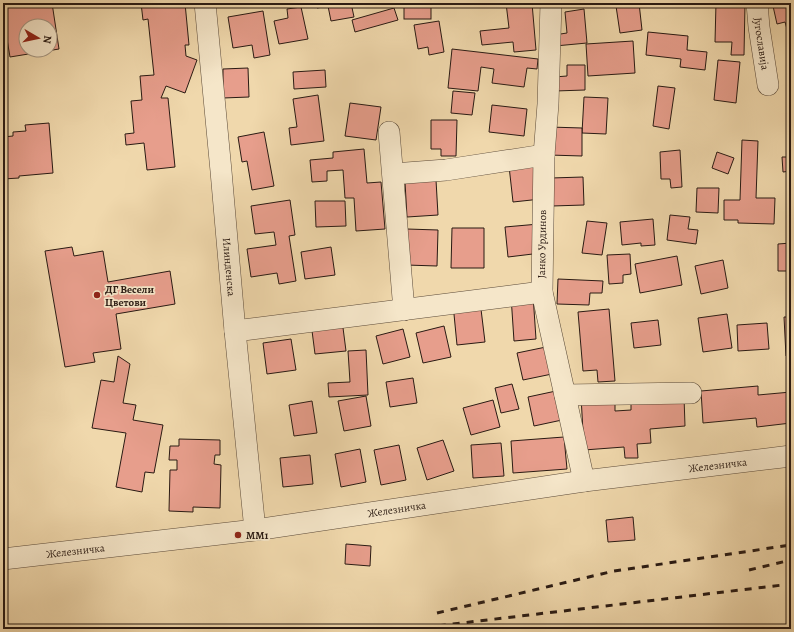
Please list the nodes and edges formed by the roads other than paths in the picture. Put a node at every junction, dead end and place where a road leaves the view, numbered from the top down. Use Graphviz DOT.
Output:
graph roads {
  1 [pos="205,3"];
  2 [pos="551,3"];
  3 [pos="757,3"];
  4 [pos="768,85"];
  5 [pos="389,132"];
  6 [pos="544,156"];
  7 [pos="393,174"];
  8 [pos="542,292"];
  9 [pos="404,310"];
  10 [pos="235,331"];
  11 [pos="691,393"];
  12 [pos="565,395"];
  13 [pos="791,456"];
  14 [pos="584,481"];
  15 [pos="255,530"];
  16 [pos="3,559"];
  1 -- 10 [label="street, Илинденска"];
  2 -- 6 [label="street, Јанко Урдинов"];
  3 -- 4 [label="street, Југославија"];
  5 -- 7 [label="street"];
  6 -- 7 [label="street"];
  6 -- 8 [label="street, Јанко Урдинов"];
  7 -- 9 [label="street"];
  8 -- 9 [label="street"];
  8 -- 12 [label="street, Јанко Урдинов"];
  9 -- 10 [label="street"];
  10 -- 15 [label="street, Илинденска"];
  11 -- 12 [label="street"];
  12 -- 14 [label="street, Јанко Урдинов"];
  13 -- 14 [label="street, Железничка"];
  14 -- 15 [label="street, Железничка"];
  15 -- 16 [label="street, Железничка"];
}
